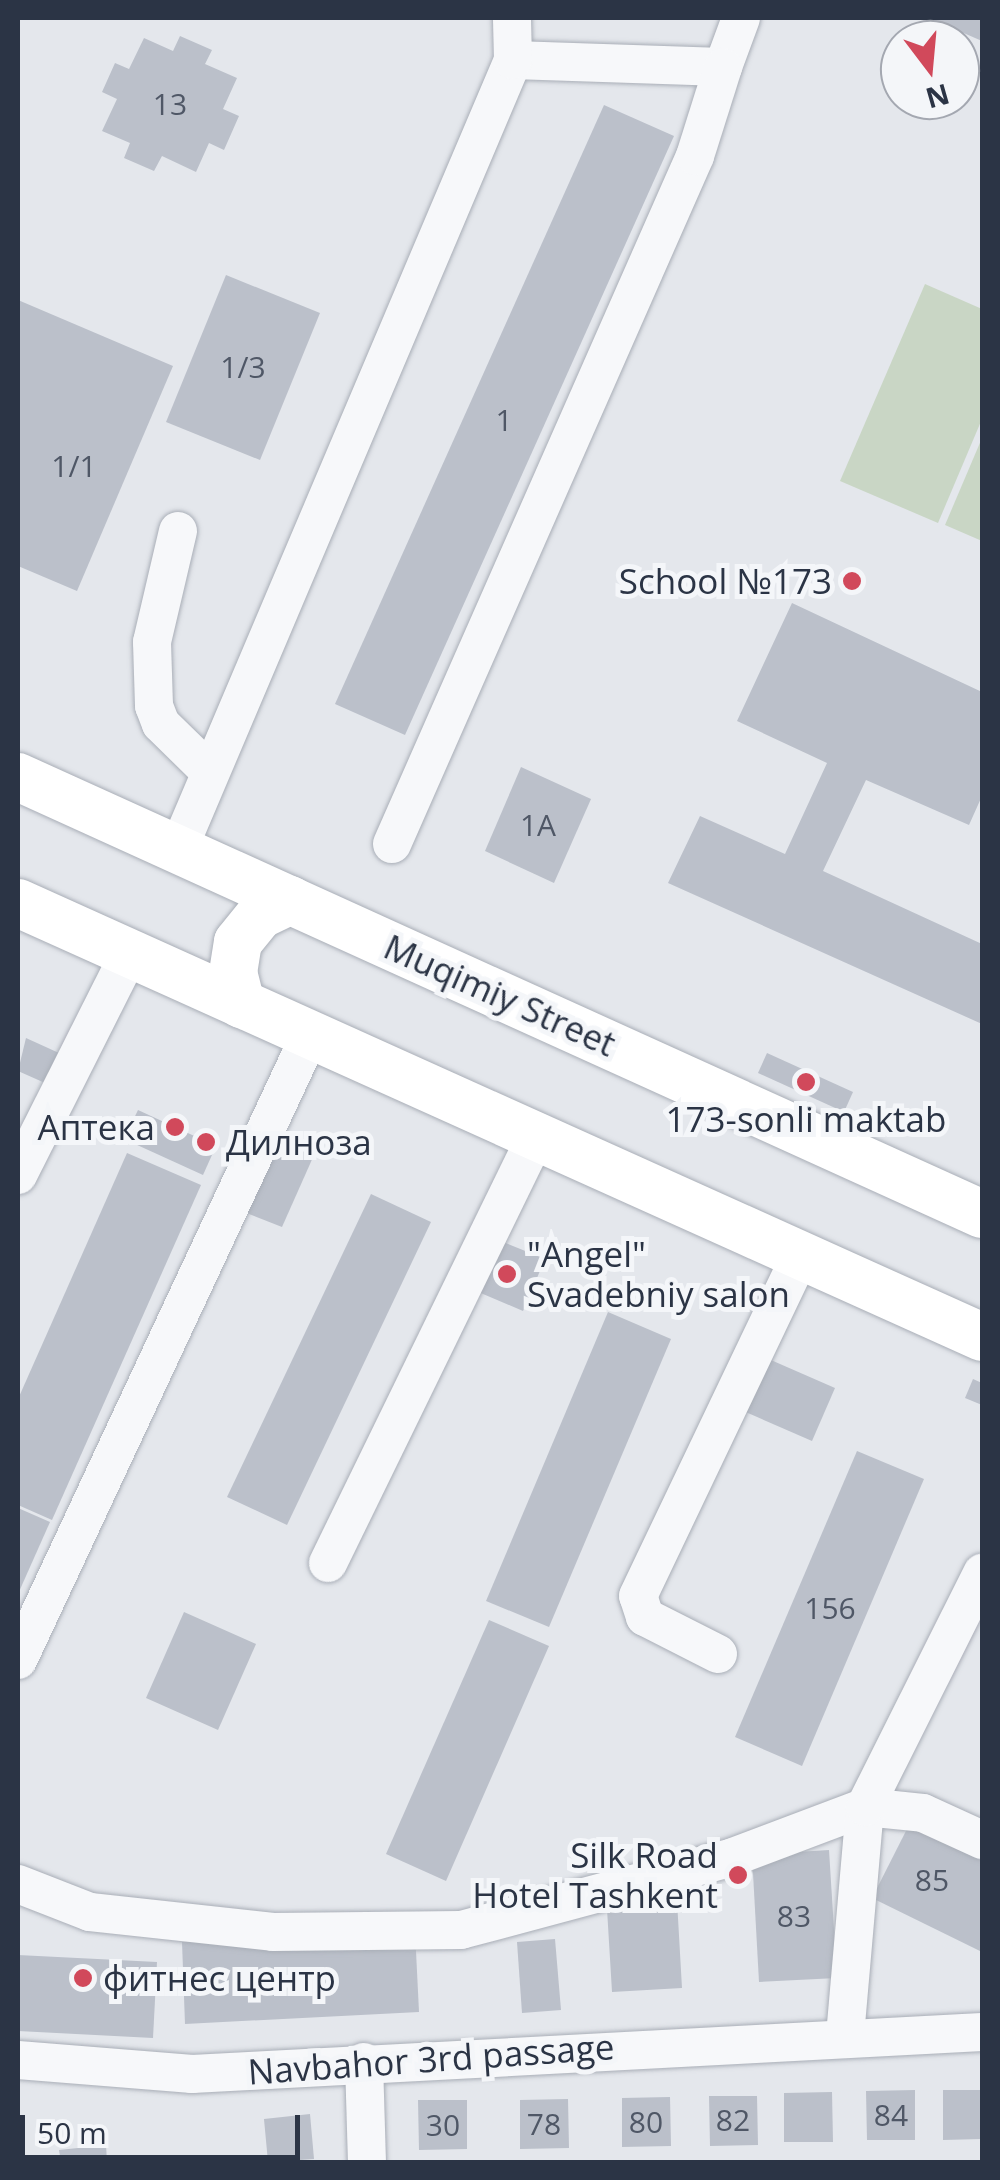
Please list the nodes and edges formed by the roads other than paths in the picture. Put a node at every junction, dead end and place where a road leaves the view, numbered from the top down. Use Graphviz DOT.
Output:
graph roads {
  1 [pos="512,18"];
  2 [pos="741,18"];
  3 [pos="512,60"];
  4 [pos="724,67"];
  5 [pos="178,531"];
  6 [pos="208,770"];
  7 [pos="18,777"];
  8 [pos="392,844"];
  9 [pos="178,850"];
  10 [pos="291,900"];
  11 [pos="18,904"];
  12 [pos="129,954"];
  13 [pos="241,1004"];
  14 [pos="310,1035"];
  15 [pos="536,1137"];
  16 [pos="18,1175"];
  17 [pos="982,1214"];
  18 [pos="801,1255"];
  19 [pos="982,1337"];
  20 [pos="328,1564"];
  21 [pos="982,1573"];
  22 [pos="718,1654"];
  23 [pos="18,1660"];
  24 [pos="865,1807"];
  25 [pos="982,1840"];
  26 [pos="18,1884"];
  27 [pos="982,2032"];
  28 [pos="845,2036"];
  29 [pos="18,2060"];
  30 [pos="364,2062"];
  31 [pos="368,2162"];
  1 -- 3 [label="street"];
  2 -- 4 [label="street"];
  3 -- 4 [label="street"];
  3 -- 6 [label="street"];
  4 -- 8 [label="street"];
  5 -- 6 [label="street"];
  6 -- 9 [label="street"];
  7 -- 9 [label="main road, Muqimiy Street"];
  9 -- 10 [label="main road, Muqimiy Street"];
  10 -- 13 [label="main road"];
  10 -- 17 [label="main road, Muqimiy Street"];
  11 -- 12 [label="main road"];
  12 -- 13 [label="main road"];
  12 -- 16 [label="street"];
  13 -- 14 [label="main road"];
  14 -- 15 [label="main road"];
  14 -- 23 [label="street"];
  15 -- 18 [label="main road"];
  15 -- 20 [label="street"];
  18 -- 19 [label="main road"];
  18 -- 22 [label="street"];
  21 -- 24 [label="street"];
  24 -- 25 [label="street"];
  24 -- 26 [label="street"];
  24 -- 28 [label="street"];
  27 -- 28 [label="street, Navbahor 3rd passage"];
  28 -- 30 [label="street, Navbahor 3rd passage"];
  29 -- 30 [label="street, Navbahor 3rd passage"];
  30 -- 31 [label="street"];
}
